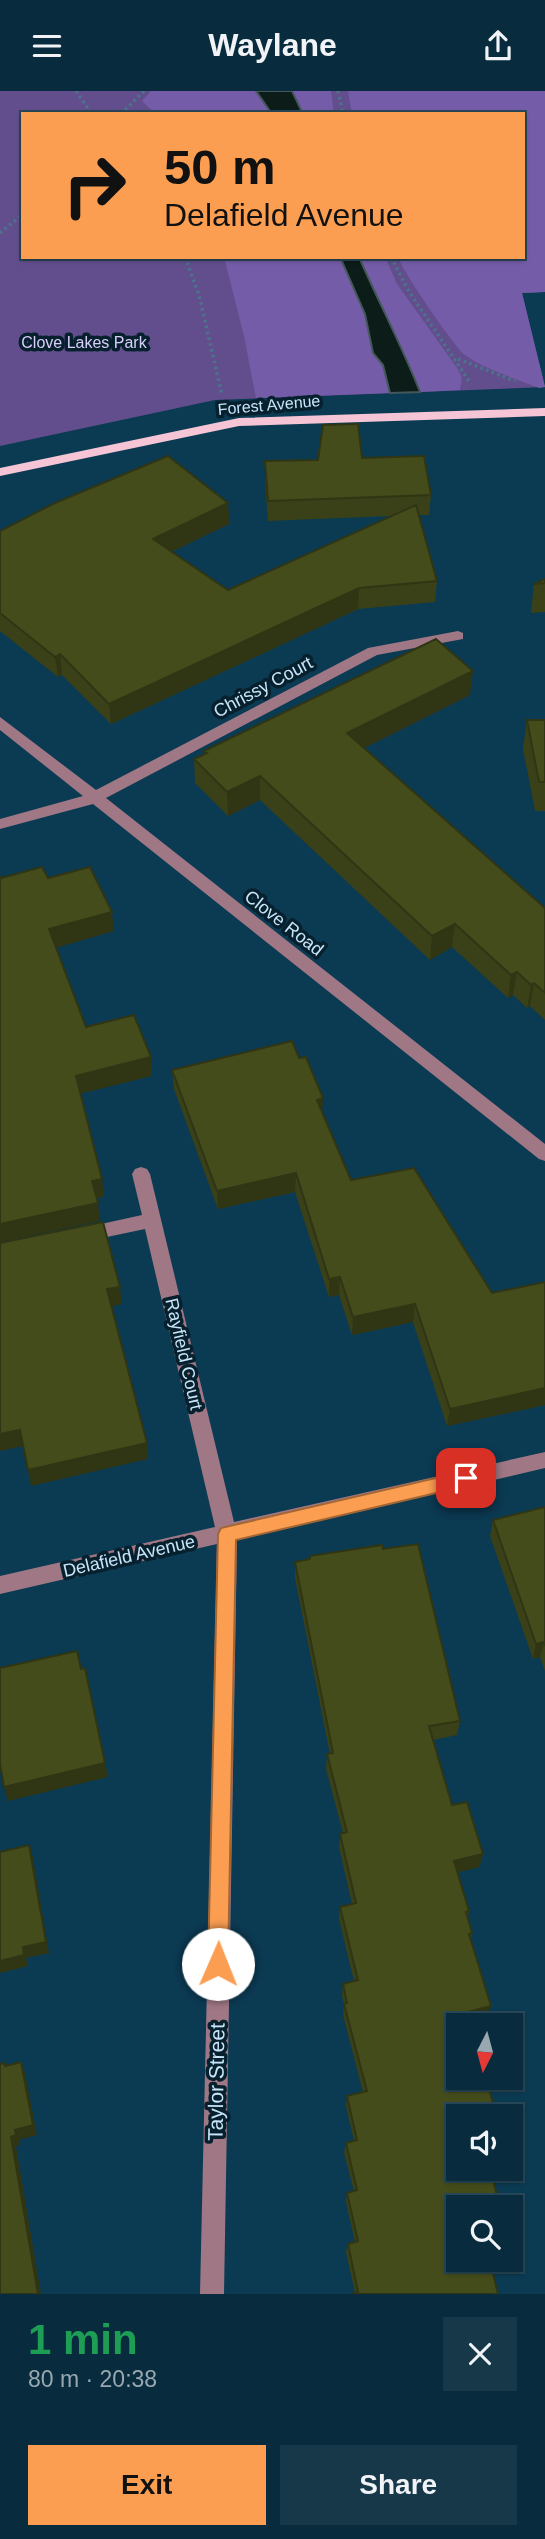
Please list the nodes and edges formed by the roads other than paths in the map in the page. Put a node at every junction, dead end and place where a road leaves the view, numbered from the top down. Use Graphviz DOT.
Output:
graph roads {
  1 [pos="545,412"];
  2 [pos="0,472"];
  3 [pos="458,636"];
  4 [pos="0,722"];
  5 [pos="94,798"];
  6 [pos="0,824"];
  7 [pos="545,1154"];
  8 [pos="141,1174"];
  9 [pos="152,1220"];
  10 [pos="63,1239"];
  11 [pos="545,1460"];
  12 [pos="227,1534"];
  13 [pos="0,1585"];
  14 [pos="212,2294"];
  1 -- 2 [label="main road, Forest Avenue"];
  3 -- 5 [label="street, Chrissy Court"];
  4 -- 5 [label="street, Clove Road"];
  5 -- 6 [label="street, Chrissy Court"];
  5 -- 7 [label="street, Clove Road"];
  8 -- 9 [label="street, Rayfield Court"];
  9 -- 10 [label="street"];
  9 -- 12 [label="street, Rayfield Court"];
  11 -- 12 [label="street, Delafield Avenue"];
  12 -- 13 [label="street, Delafield Avenue"];
  12 -- 14 [label="street, Taylor Street"];
}
